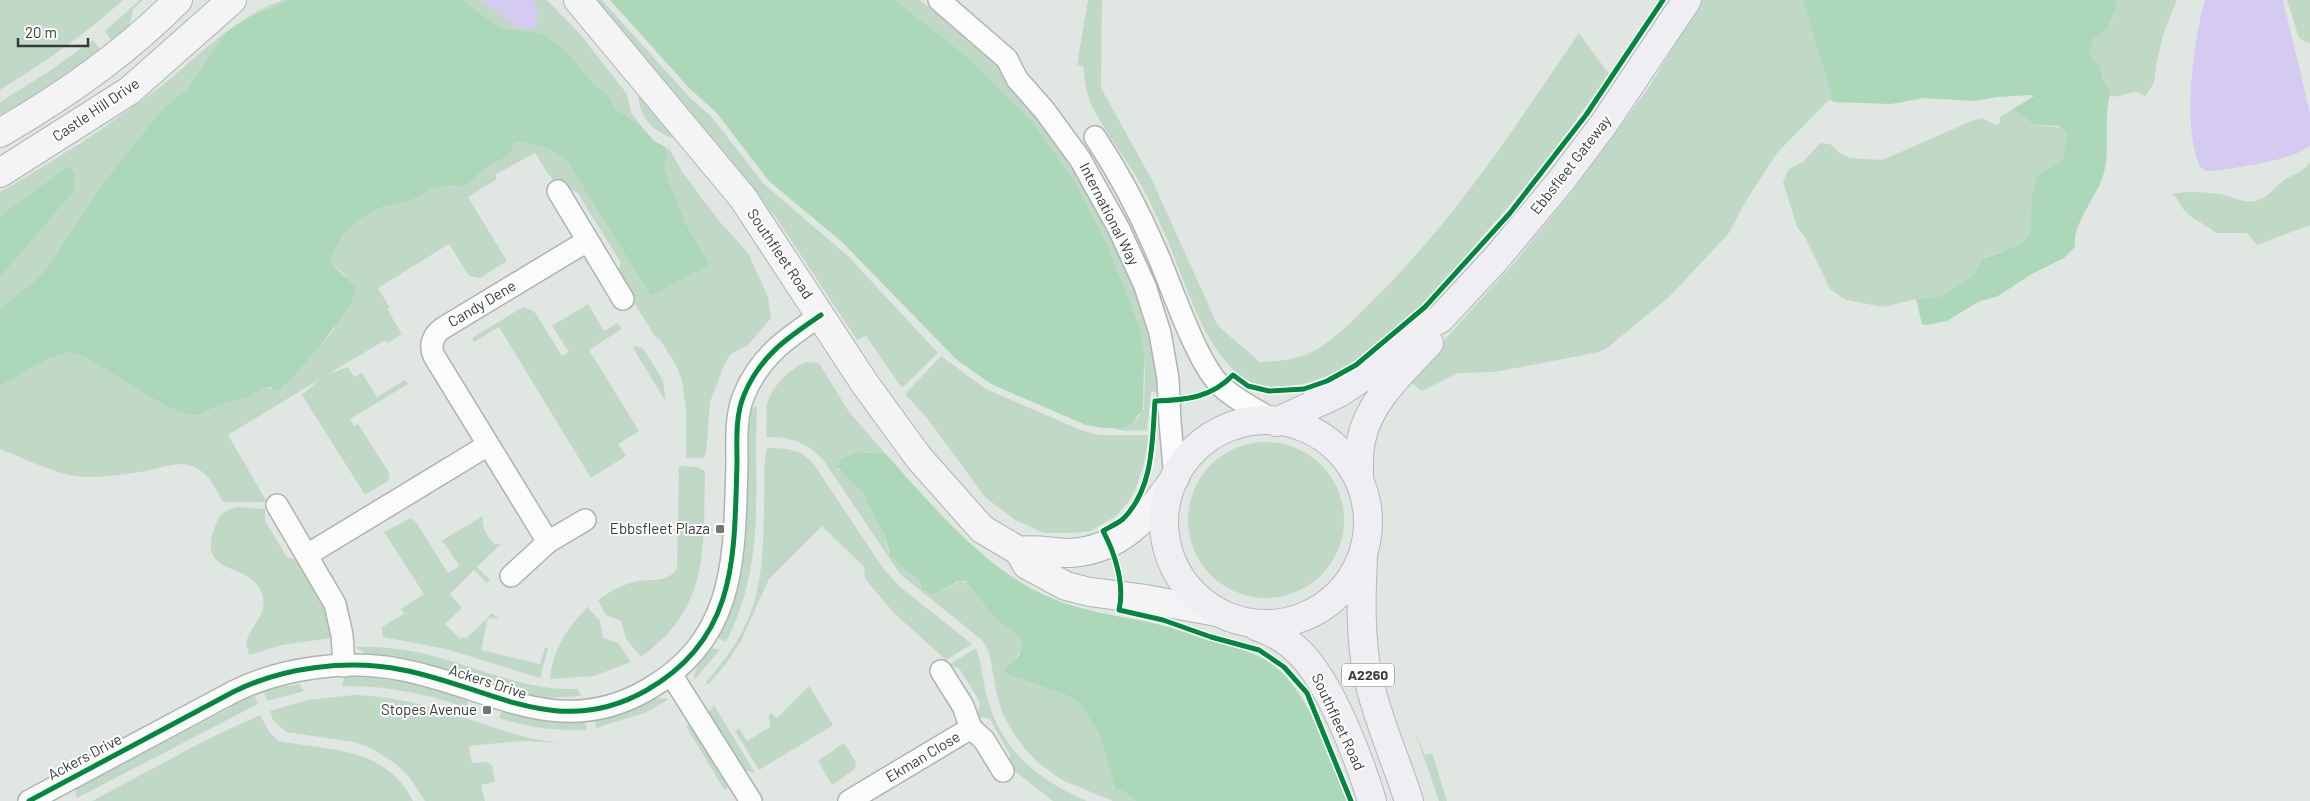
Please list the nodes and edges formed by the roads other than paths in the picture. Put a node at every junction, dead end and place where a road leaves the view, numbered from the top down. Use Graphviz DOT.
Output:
graph roads {
  1 [pos="178,0"];
  2 [pos="232,0"];
  3 [pos="578,0"];
  4 [pos="939,0"];
  5 [pos="1686,0"];
  6 [pos="0,133"];
  7 [pos="1095,137"];
  8 [pos="0,173"];
  9 [pos="558,191"];
  10 [pos="587,241"];
  11 [pos="623,298"];
  12 [pos="821,315"];
  13 [pos="1440,319"];
  14 [pos="1276,422"];
  15 [pos="488,445"];
  16 [pos="1175,478"];
  17 [pos="1359,480"];
  18 [pos="278,505"];
  19 [pos="585,520"];
  20 [pos="548,542"];
  21 [pos="1363,542"];
  22 [pos="1019,551"];
  23 [pos="307,555"];
  24 [pos="511,576"];
  25 [pos="1230,617"];
  26 [pos="344,666"];
  27 [pos="941,671"];
  28 [pos="672,674"];
  29 [pos="971,728"];
  30 [pos="1003,771"];
  31 [pos="29,801"];
  32 [pos="751,801"];
  33 [pos="849,801"];
  34 [pos="1372,801"];
  35 [pos="1409,801"];
  1 -- 6 [label="main road, Castle Hill Drive"];
  2 -- 8 [label="main road, Castle Hill Drive"];
  3 -- 12 [label="main road, Southfleet Road"];
  4 -- 16 [label="street, International Way"];
  5 -- 13 [label="main road, Ebbsfleet Gateway / A2260"];
  7 -- 14 [label="street, International Way"];
  9 -- 10 [label="street"];
  10 -- 11 [label="street"];
  10 -- 15 [label="street, Candy Dene"];
  12 -- 22 [label="main road, Southfleet Road"];
  12 -- 28 [label="street, Ackers Drive"];
  13 -- 14 [label="main road, Ebbsfleet Gateway / A2260"];
  13 -- 17 [label="main road, Ebbsfleet Gateway / A2260"];
  14 -- 16 [label="main road, A2260"];
  14 -- 17 [label="main road, A2260"];
  15 -- 20 [label="street, Candy Dene"];
  15 -- 23 [label="street"];
  16 -- 22 [label="main road"];
  16 -- 25 [label="main road, A2260"];
  17 -- 21 [label="main road, A2260"];
  18 -- 23 [label="street"];
  19 -- 20 [label="street"];
  20 -- 24 [label="street"];
  21 -- 25 [label="main road, A2260"];
  21 -- 35 [label="main road, A2260"];
  22 -- 25 [label="main road, Southfleet Road"];
  23 -- 26 [label="street"];
  25 -- 34 [label="main road, Southfleet Road / A2260"];
  26 -- 28 [label="street, Ackers Drive"];
  26 -- 31 [label="street, Ackers Drive"];
  27 -- 29 [label="street, Ekman Close"];
  28 -- 32 [label="street"];
  29 -- 30 [label="street, Ekman Close"];
  29 -- 33 [label="street, Ekman Close"];
}
